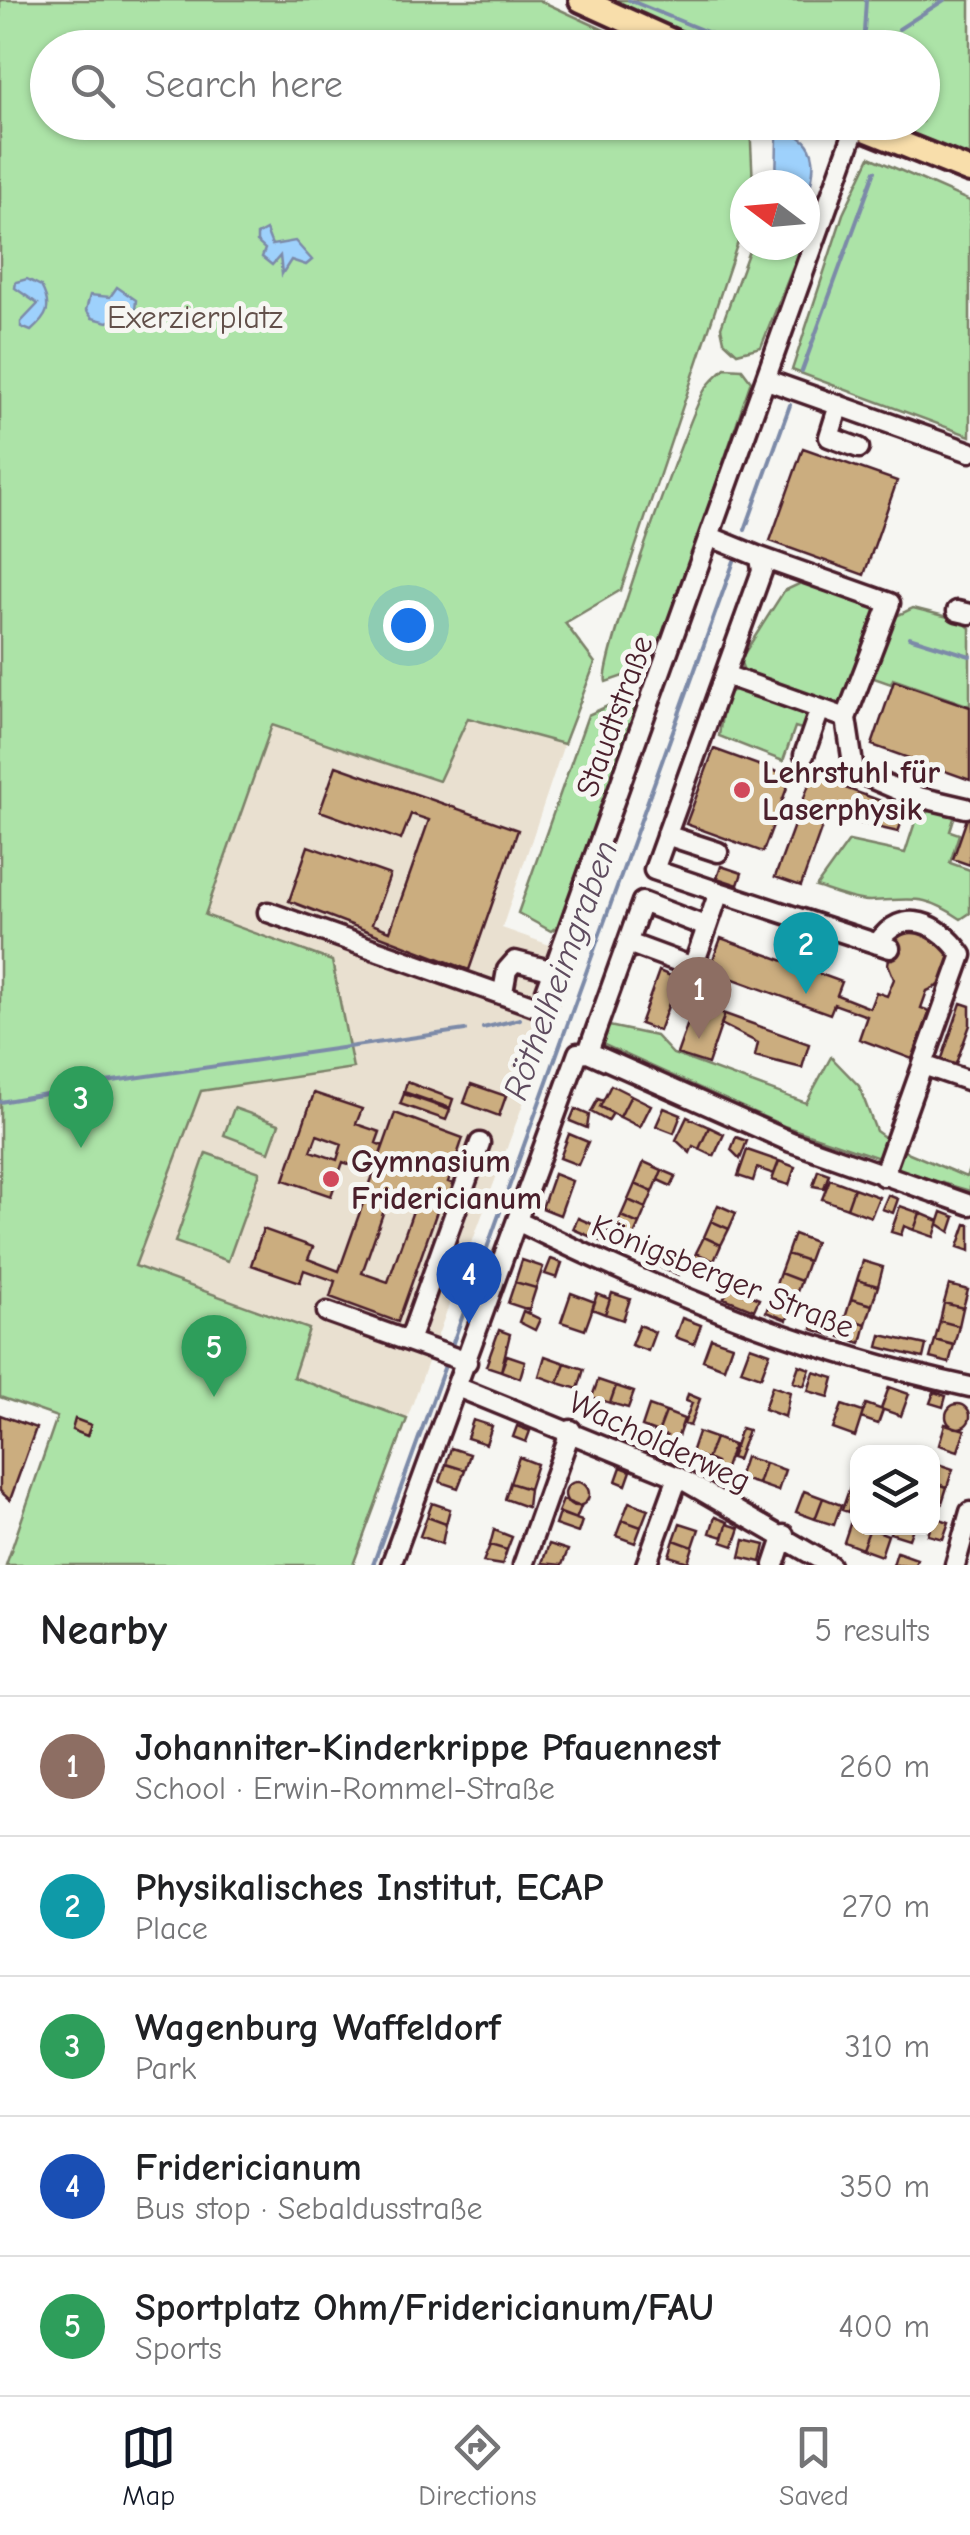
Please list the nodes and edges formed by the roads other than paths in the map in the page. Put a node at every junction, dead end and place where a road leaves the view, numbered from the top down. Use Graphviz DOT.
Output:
graph roads {
  1 [pos="581,0"];
  2 [pos="647,30"];
  3 [pos="847,140"];
  4 [pos="892,140"];
  5 [pos="970,171"];
  6 [pos="766,380"];
  7 [pos="838,405"];
  8 [pos="859,448"];
  9 [pos="970,452"];
  10 [pos="710,538"];
  11 [pos="760,557"];
  12 [pos="725,675"];
  13 [pos="820,709"];
  14 [pos="846,718"];
  15 [pos="804,755"];
  16 [pos="966,808"];
  17 [pos="666,835"];
  18 [pos="718,852"];
  19 [pos="654,870"];
  20 [pos="719,892"];
  21 [pos="642,902"];
  22 [pos="268,912"];
  23 [pos="707,926"];
  24 [pos="628,944"];
  25 [pos="554,972"];
  26 [pos="504,992"];
  27 [pos="583,1052"];
  28 [pos="923,1066"];
  29 [pos="970,1081"];
  30 [pos="480,1144"];
  31 [pos="883,1176"];
  32 [pos="970,1205"];
  33 [pos="518,1221"];
  34 [pos="327,1312"];
  35 [pos="409,1342"];
  36 [pos="463,1361"];
  37 [pos="457,1387"];
  38 [pos="970,1387"];
  39 [pos="570,1430"];
  40 [pos="678,1477"];
  41 [pos="970,1512"];
  42 [pos="784,1535"];
  43 [pos="391,1565"];
  44 [pos="524,1565"];
  45 [pos="646,1565"];
  46 [pos="774,1565"];
  47 [pos="830,1565"];
  48 [pos="955,1565"];
  1 -- 2 [label="main road"];
  3 -- 6 [label="street, Staudtstraße"];
  4 -- 5 [label="main road"];
  6 -- 7 [label="street"];
  6 -- 10 [label="street, Staudtstraße"];
  7 -- 8 [label="street"];
  7 -- 9 [label="street"];
  10 -- 11 [label="street"];
  10 -- 25 [label="street, Staudtstraße"];
  11 -- 12 [label="street"];
  11 -- 14 [label="street"];
  12 -- 13 [label="street"];
  12 -- 17 [label="street"];
  13 -- 14 [label="street"];
  13 -- 15 [label="street"];
  14 -- 16 [label="street"];
  17 -- 18 [label="street"];
  17 -- 19 [label="street"];
  19 -- 20 [label="street"];
  19 -- 21 [label="street"];
  20 -- 23 [label="street"];
  20 -- 28 [label="street"];
  21 -- 23 [label="street"];
  21 -- 24 [label="street"];
  22 -- 26 [label="street"];
  23 -- 24 [label="street"];
  24 -- 27 [label="street"];
  25 -- 26 [label="street"];
  25 -- 26 [label="street, Staudtstraße"];
  27 -- 31 [label="street"];
  27 -- 33 [label="street"];
  28 -- 29 [label="street"];
  28 -- 31 [label="street"];
  30 -- 35 [label="street"];
  31 -- 32 [label="street"];
  33 -- 36 [label="street"];
  33 -- 38 [label="street, Königsberger Straße"];
  34 -- 35 [label="street"];
  35 -- 36 [label="street"];
  36 -- 37 [label="street"];
  37 -- 39 [label="street, Wacholderweg"];
  37 -- 43 [label="street"];
  39 -- 40 [label="street, Wacholderweg"];
  39 -- 44 [label="street"];
  40 -- 42 [label="street, Wacholderweg"];
  40 -- 45 [label="street"];
  41 -- 48 [label="street"];
  42 -- 46 [label="street"];
  42 -- 47 [label="street, Wacholderweg"];
}
